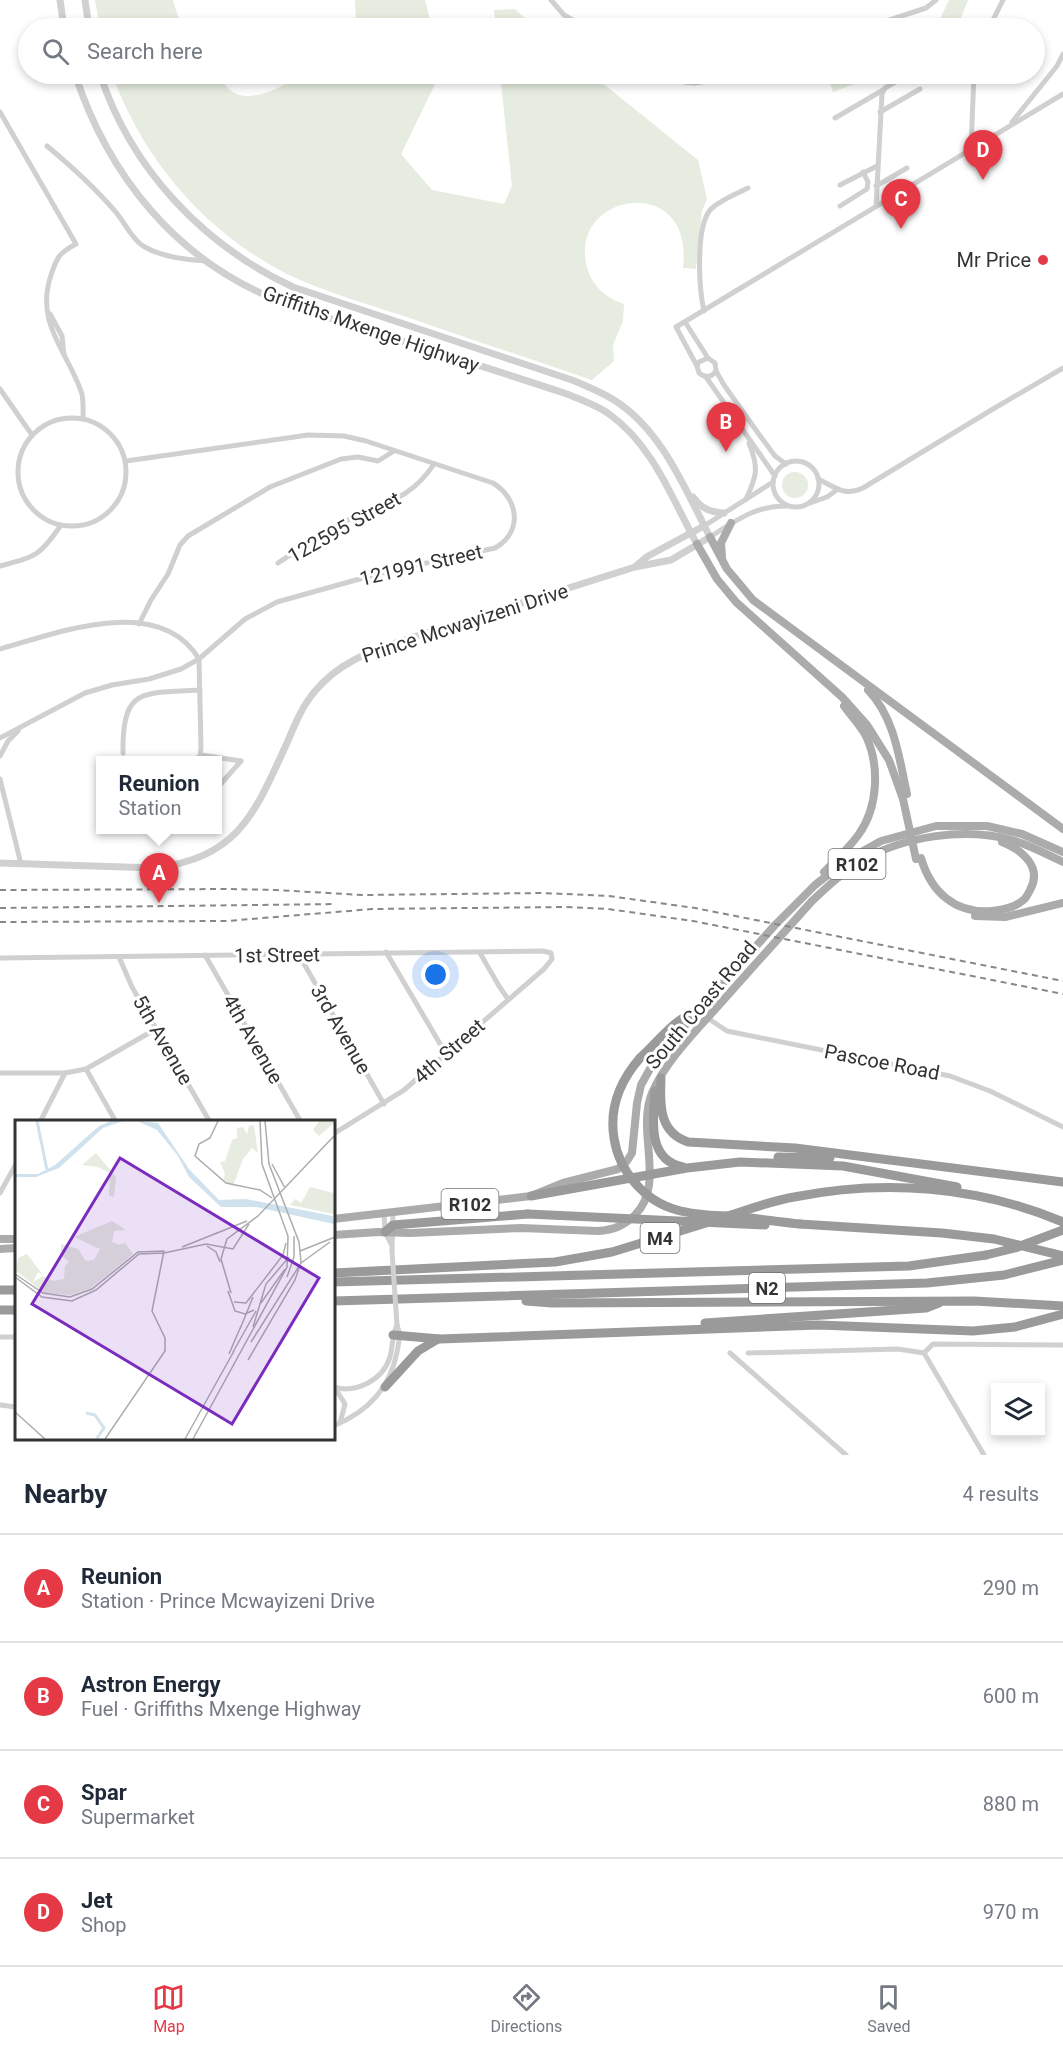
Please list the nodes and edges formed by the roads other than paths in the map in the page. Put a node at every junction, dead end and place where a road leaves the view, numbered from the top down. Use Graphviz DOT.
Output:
graph roads {
  1 [pos="60,0"];
  2 [pos="88,0"];
  3 [pos="551,0"];
  4 [pos="936,0"];
  5 [pos="1004,0"];
  6 [pos="63,18"];
  7 [pos="89,18"];
  8 [pos="569,18"];
  9 [pos="896,18"];
  10 [pos="994,18"];
  11 [pos="1063,54"];
  12 [pos="1045,81"];
  13 [pos="79,84"];
  14 [pos="104,84"];
  15 [pos="893,84"];
  16 [pos="974,84"];
  17 [pos="1043,84"];
  18 [pos="920,89"];
  19 [pos="883,90"];
  20 [pos="1063,94"];
  21 [pos="0,112"];
  22 [pos="880,112"];
  23 [pos="835,118"];
  24 [pos="1009,126"];
  25 [pos="47,146"];
  26 [pos="971,148"];
  27 [pos="877,166"];
  28 [pos="907,168"];
  29 [pos="863,172"];
  30 [pos="840,185"];
  31 [pos="876,186"];
  32 [pos="748,188"];
  33 [pos="840,206"];
  34 [pos="876,206"];
  35 [pos="206,261"];
  36 [pos="704,311"];
  37 [pos="685,322"];
  38 [pos="708,358"];
  39 [pos="697,366"];
  40 [pos="1063,369"];
  41 [pos="716,371"];
  42 [pos="706,377"];
  43 [pos="0,389"];
  44 [pos="82,418"];
  45 [pos="745,434"];
  46 [pos="32,435"];
  47 [pos="394,451"];
  48 [pos="126,461"];
  49 [pos="434,464"];
  50 [pos="786,464"];
  51 [pos="678,476"];
  52 [pos="774,479"];
  53 [pos="818,479"];
  54 [pos="838,489"];
  55 [pos="745,501"];
  56 [pos="809,503"];
  57 [pos="789,506"];
  58 [pos="724,513"];
  59 [pos="731,523"];
  60 [pos="61,525"];
  61 [pos="704,526"];
  62 [pos="690,533"];
  63 [pos="710,537"];
  64 [pos="697,544"];
  65 [pos="278,563"];
  66 [pos="724,563"];
  67 [pos="0,566"];
  68 [pos="635,567"];
  69 [pos="139,624"];
  70 [pos="0,649"];
  71 [pos="199,659"];
  72 [pos="806,666"];
  73 [pos="851,673"];
  74 [pos="200,690"];
  75 [pos="22,728"];
  76 [pos="0,738"];
  77 [pos="123,753"];
  78 [pos="0,756"];
  79 [pos="199,756"];
  80 [pos="222,760"];
  81 [pos="0,780"];
  82 [pos="222,782"];
  83 [pos="906,799"];
  84 [pos="1063,829"];
  85 [pos="990,837"];
  86 [pos="1063,852"];
  87 [pos="919,858"];
  88 [pos="1063,862"];
  89 [pos="0,863"];
  90 [pos="21,864"];
  91 [pos="1063,903"];
  92 [pos="775,925"];
  93 [pos="386,952"];
  94 [pos="480,953"];
  95 [pos="299,955"];
  96 [pos="552,955"];
  97 [pos="205,956"];
  98 [pos="119,957"];
  99 [pos="0,958"];
  100 [pos="508,999"];
  101 [pos="697,1011"];
  102 [pos="706,1019"];
  103 [pos="156,1029"];
  104 [pos="446,1054"];
  105 [pos="86,1069"];
  106 [pos="0,1073"];
  107 [pos="65,1073"];
  108 [pos="658,1082"];
  109 [pos="384,1104"];
  110 [pos="41,1120"];
  111 [pos="115,1120"];
  112 [pos="209,1120"];
  113 [pos="300,1120"];
  114 [pos="1063,1127"];
  115 [pos="334,1133"];
  116 [pos="865,1158"];
  117 [pos="740,1162"];
  118 [pos="15,1166"];
  119 [pos="687,1168"];
  120 [pos="650,1175"];
  121 [pos="1063,1182"];
  122 [pos="0,1193"];
  123 [pos="531,1196"];
  124 [pos="982,1196"];
  125 [pos="388,1213"];
  126 [pos="334,1219"];
  127 [pos="1063,1222"];
  128 [pos="800,1224"];
  129 [pos="390,1230"];
  130 [pos="1063,1230"];
  131 [pos="334,1235"];
  132 [pos="15,1248"];
  133 [pos="0,1249"];
  134 [pos="1063,1258"];
  135 [pos="334,1273"];
  136 [pos="334,1282"];
  137 [pos="497,1297"];
  138 [pos="334,1301"];
  139 [pos="947,1301"];
  140 [pos="1063,1306"];
  141 [pos="1063,1314"];
  142 [pos="637,1330"];
  143 [pos="396,1335"];
  144 [pos="440,1339"];
  145 [pos="1063,1345"];
  146 [pos="730,1353"];
  147 [pos="748,1353"];
  148 [pos="924,1353"];
  149 [pos="334,1387"];
  150 [pos="385,1387"];
  151 [pos="0,1405"];
  152 [pos="15,1407"];
  153 [pos="340,1423"];
  154 [pos="334,1426"];
  155 [pos="846,1455"];
  156 [pos="984,1455"];
  1 -- 6 [label="street"];
  2 -- 7 [label="street"];
  3 -- 8 [label="street"];
  4 -- 9 [label="street"];
  5 -- 10 [label="street"];
  11 -- 12 [label="street"];
  13 -- 35 [label="street, Griffiths Mxenge Highway"];
  14 -- 51 [label="street, Griffiths Mxenge Highway"];
  15 -- 19 [label="street"];
  16 -- 26 [label="street"];
  17 -- 24 [label="street"];
  18 -- 22 [label="street"];
  19 -- 22 [label="street"];
  19 -- 23 [label="street"];
  20 -- 24 [label="street"];
  21 -- 44 [label="street"];
  22 -- 27 [label="street"];
  24 -- 26 [label="street"];
  25 -- 35 [label="street"];
  26 -- 34 [label="street"];
  27 -- 29 [label="street"];
  27 -- 31 [label="street"];
  28 -- 31 [label="street"];
  29 -- 30 [label="street"];
  29 -- 33 [label="street"];
  31 -- 34 [label="street"];
  32 -- 36 [label="street"];
  34 -- 36 [label="street"];
  35 -- 62 [label="street, Griffiths Mxenge Highway"];
  36 -- 37 [label="street"];
  37 -- 38 [label="street"];
  37 -- 39 [label="street"];
  38 -- 39 [label="street"];
  38 -- 41 [label="street"];
  39 -- 42 [label="street"];
  40 -- 54 [label="street"];
  41 -- 42 [label="street"];
  41 -- 50 [label="street"];
  42 -- 45 [label="street"];
  43 -- 46 [label="street"];
  44 -- 46 [label="street"];
  44 -- 48 [label="street"];
  45 -- 52 [label="street"];
  45 -- 55 [label="street"];
  46 -- 60 [label="street"];
  47 -- 48 [label="street, 121991 Street"];
  47 -- 49 [label="street, 121991 Street"];
  47 -- 69 [label="street"];
  48 -- 60 [label="street"];
  49 -- 65 [label="street, 122595 Street"];
  49 -- 71 [label="street, 121991 Street"];
  50 -- 52 [label="street"];
  50 -- 53 [label="street"];
  51 -- 58 [label="street"];
  51 -- 61 [label="street, Griffiths Mxenge Highway"];
  52 -- 55 [label="street"];
  52 -- 57 [label="street"];
  53 -- 54 [label="street"];
  53 -- 56 [label="street"];
  54 -- 56 [label="street"];
  55 -- 58 [label="street"];
  56 -- 57 [label="street"];
  57 -- 59 [label="street"];
  58 -- 61 [label="street"];
  59 -- 63 [label="street"];
  59 -- 66 [label="main road"];
  60 -- 67 [label="street"];
  61 -- 62 [label="street, Prince Mcwayizeni Drive"];
  61 -- 63 [label="street, Griffiths Mxenge Highway"];
  62 -- 64 [label="street, Griffiths Mxenge Highway"];
  62 -- 68 [label="street, Prince Mcwayizeni Drive"];
  63 -- 64 [label="street, Prince Mcwayizeni Drive"];
  63 -- 66 [label="main road"];
  64 -- 68 [label="street, Prince Mcwayizeni Drive"];
  64 -- 72 [label="main road"];
  66 -- 73 [label="main road"];
  68 -- 90 [label="street, Prince Mcwayizeni Drive"];
  69 -- 70 [label="street"];
  69 -- 71 [label="street"];
  71 -- 74 [label="street"];
  71 -- 75 [label="street, 121991 Street"];
  72 -- 83 [label="main road"];
  72 -- 92 [label="main road"];
  73 -- 83 [label="main road"];
  73 -- 84 [label="main road"];
  74 -- 77 [label="street"];
  74 -- 79 [label="street"];
  75 -- 76 [label="street, 121991 Street"];
  75 -- 78 [label="street"];
  80 -- 82 [label="street"];
  81 -- 90 [label="street"];
  83 -- 87 [label="main road"];
  85 -- 87 [label="main road"];
  85 -- 88 [label="main road, South Coast Road / R102"];
  85 -- 102 [label="main road, South Coast Road / R102"];
  86 -- 92 [label="main road, South Coast Road / R102"];
  87 -- 91 [label="main road"];
  89 -- 90 [label="street, Prince Mcwayizeni Drive"];
  92 -- 101 [label="main road, South Coast Road / R102"];
  93 -- 94 [label="street, 1st Street"];
  93 -- 95 [label="street, 1st Street"];
  93 -- 104 [label="street"];
  94 -- 96 [label="street, 1st Street"];
  94 -- 100 [label="street"];
  95 -- 97 [label="street, 1st Street"];
  95 -- 109 [label="street, 3rd Avenue"];
  96 -- 100 [label="street, 4th Street"];
  97 -- 98 [label="street, 1st Street"];
  97 -- 113 [label="street, 4th Avenue"];
  98 -- 99 [label="street, 1st Street"];
  98 -- 103 [label="street, 5th Avenue"];
  100 -- 104 [label="street, 4th Street"];
  101 -- 102 [label="street, Pascoe Road"];
  101 -- 123 [label="main road, South Coast Road / R102"];
  101 -- 128 [label="highway, bridge"];
  102 -- 108 [label="main road, South Coast Road / R102"];
  102 -- 114 [label="street, Pascoe Road"];
  103 -- 105 [label="street"];
  103 -- 112 [label="street, 5th Avenue"];
  104 -- 109 [label="street, 4th Street"];
  105 -- 107 [label="street"];
  105 -- 111 [label="street"];
  106 -- 107 [label="street"];
  107 -- 110 [label="street"];
  108 -- 116 [label="highway"];
  108 -- 119 [label="highway"];
  108 -- 120 [label="main road, South Coast Road / R102"];
  109 -- 115 [label="street, 4th Street"];
  116 -- 117 [label="highway"];
  116 -- 121 [label="highway"];
  117 -- 119 [label="highway"];
  117 -- 124 [label="highway"];
  118 -- 122 [label="street"];
  119 -- 120 [label="highway"];
  120 -- 123 [label="highway"];
  120 -- 129 [label="main road, South Coast Road / R102"];
  123 -- 125 [label="main road, South Coast Road / R102"];
  124 -- 127 [label="highway, M4"];
  124 -- 135 [label="highway, M4"];
  125 -- 126 [label="main road, South Coast Road / R102"];
  125 -- 129 [label="street"];
  125 -- 129 [label="street"];
  128 -- 129 [label="highway, bridge"];
  128 -- 134 [label="highway"];
  129 -- 131 [label="main road, South Coast Road / R102"];
  129 -- 143 [label="street, bridge"];
  130 -- 136 [label="highway, N2, bridge"];
  132 -- 133 [label="main road"];
  134 -- 137 [label="highway, N2"];
  137 -- 138 [label="highway, N2"];
  137 -- 139 [label="highway"];
  139 -- 140 [label="highway"];
  139 -- 142 [label="highway"];
  141 -- 142 [label="highway"];
  142 -- 144 [label="highway"];
  143 -- 144 [label="highway"];
  143 -- 149 [label="street"];
  143 -- 150 [label="street"];
  144 -- 150 [label="highway"];
  145 -- 148 [label="street"];
  146 -- 155 [label="street"];
  147 -- 148 [label="street"];
  148 -- 156 [label="street"];
  149 -- 153 [label="street"];
  150 -- 153 [label="street"];
  151 -- 152 [label="street"];
  153 -- 154 [label="street"];
}
